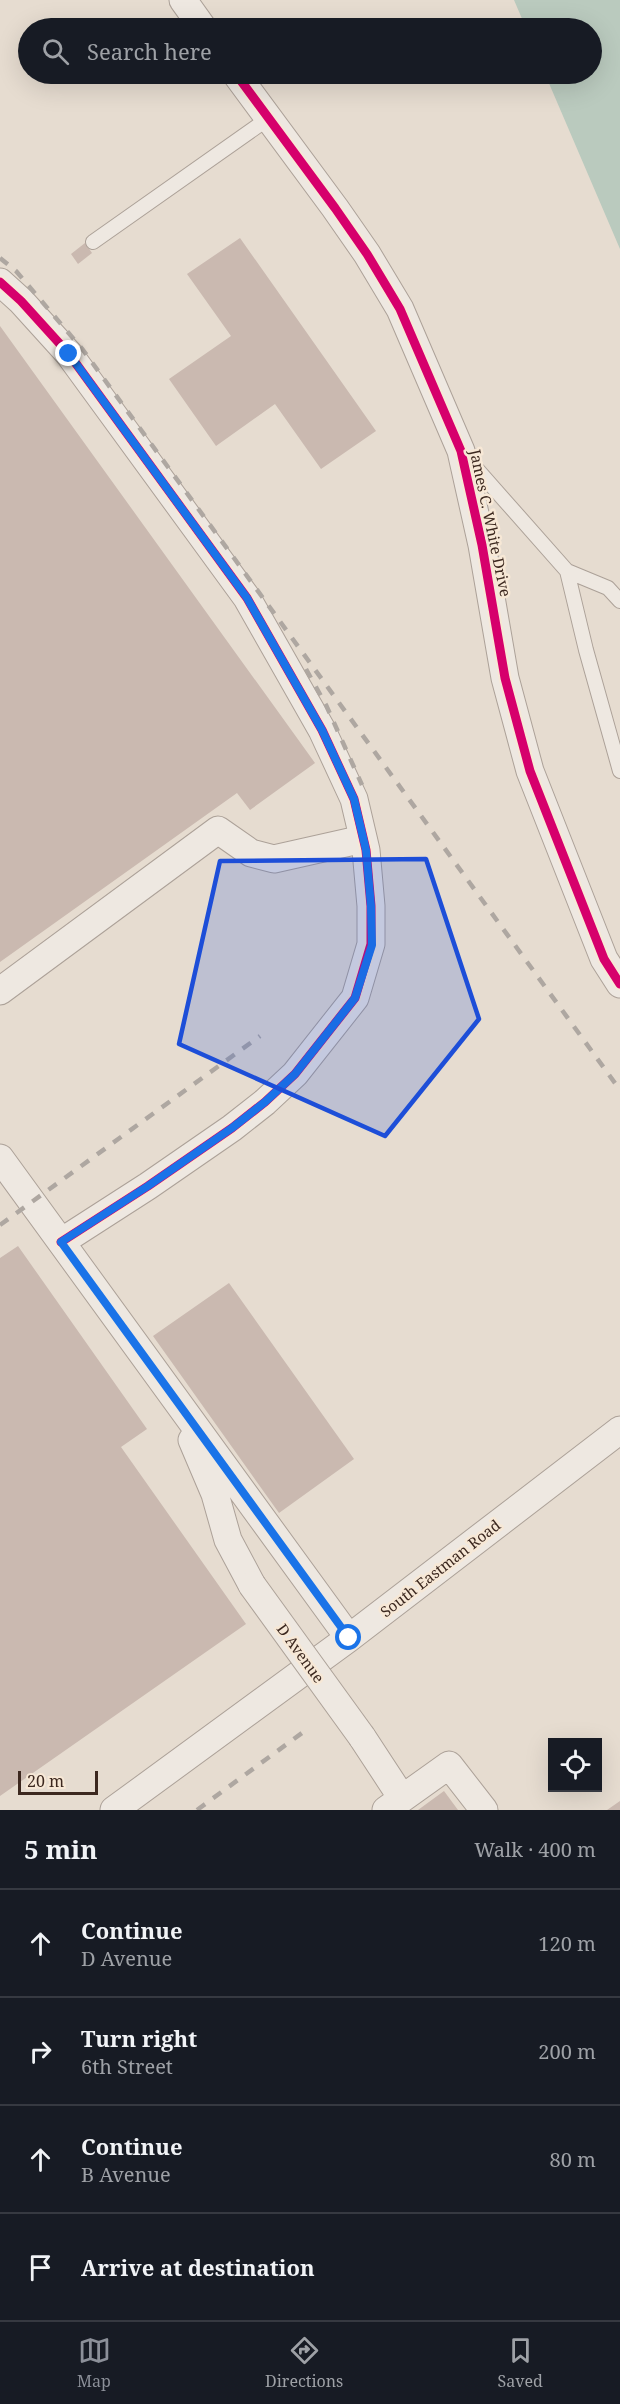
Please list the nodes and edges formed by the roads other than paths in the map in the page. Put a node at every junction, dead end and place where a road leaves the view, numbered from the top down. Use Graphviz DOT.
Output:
graph roads {
  1 [pos="183,0"];
  2 [pos="196,18"];
  3 [pos="244,84"];
  4 [pos="269,118"];
  5 [pos="93,242"];
  6 [pos="0,282"];
  7 [pos="461,451"];
  8 [pos="567,571"];
  9 [pos="620,601"];
  10 [pos="620,771"];
  11 [pos="363,839"];
  12 [pos="620,984"];
  13 [pos="0,992"];
  14 [pos="0,1158"];
  15 [pos="61,1242"];
  16 [pos="173,1395"];
  17 [pos="620,1430"];
  18 [pos="349,1638"];
  19 [pos="394,1804"];
  20 [pos="114,1810"];
  21 [pos="484,1810"];
  1 -- 2 [label="street"];
  3 -- 4 [label="street, James C. White Drive"];
  4 -- 5 [label="lane"];
  4 -- 7 [label="street, James C. White Drive"];
  6 -- 11 [label="street"];
  7 -- 8 [label="lane"];
  7 -- 12 [label="street, James C. White Drive"];
  8 -- 9 [label="lane"];
  8 -- 10 [label="lane"];
  11 -- 13 [label="street"];
  11 -- 15 [label="street"];
  14 -- 15 [label="street, D Avenue"];
  15 -- 16 [label="street, D Avenue"];
  16 -- 18 [label="street, D Avenue"];
  16 -- 19 [label="street, D Avenue, bridge"];
  17 -- 18 [label="street, South Eastman Road"];
  18 -- 20 [label="street, South Eastman Road"];
  19 -- 21 [label="street, D Avenue"];
}
